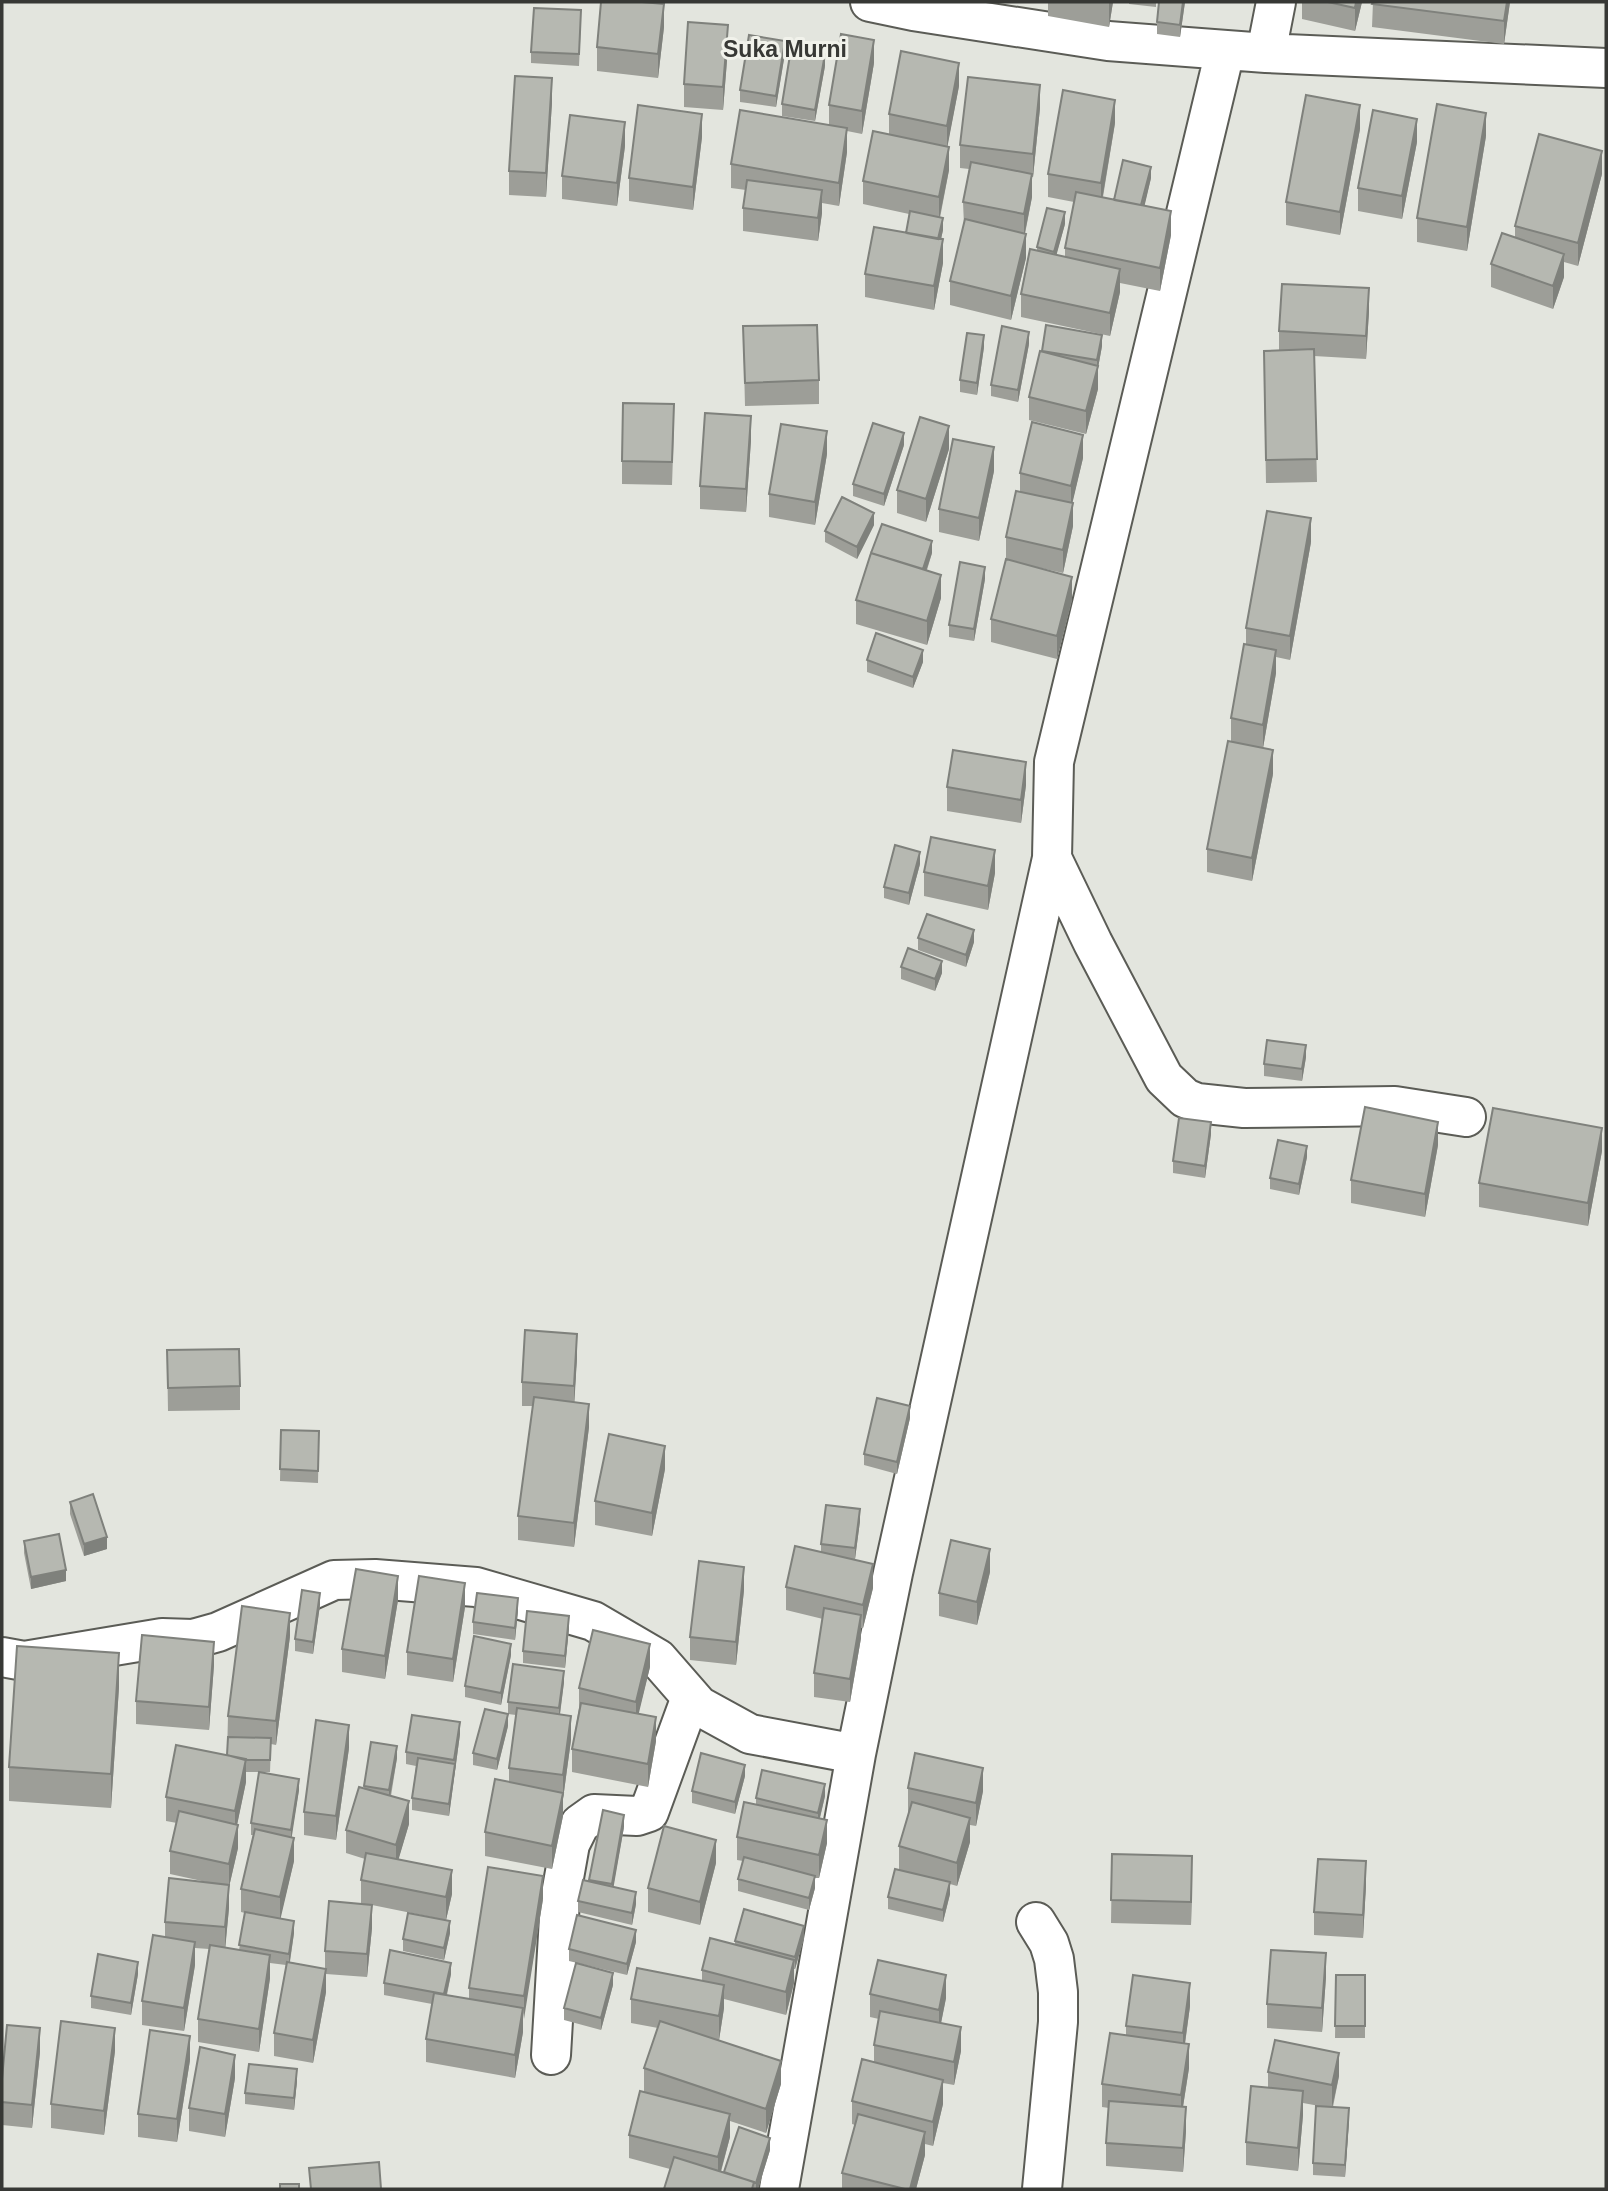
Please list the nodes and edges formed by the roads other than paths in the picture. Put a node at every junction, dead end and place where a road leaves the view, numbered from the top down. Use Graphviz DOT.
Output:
graph roads {
  1 [pos="870,2"];
  2 [pos="1276,2"];
  3 [pos="1225,51"];
  4 [pos="1266,53"];
  5 [pos="1606,68"];
  6 [pos="1052,858"];
  7 [pos="1466,1118"];
  8 [pos="2,1657"];
  9 [pos="691,1696"];
  10 [pos="856,1754"];
  11 [pos="1036,1922"];
  12 [pos="551,2055"];
  13 [pos="779,2189"];
  14 [pos="1042,2189"];
  1 -- 3 [label="street"];
  2 -- 4 [label="street"];
  3 -- 4 [label="street"];
  3 -- 6 [label="street"];
  4 -- 5 [label="street"];
  6 -- 7 [label="street"];
  6 -- 10 [label="street"];
  8 -- 9 [label="street"];
  9 -- 10 [label="street"];
  9 -- 12 [label="street"];
  10 -- 13 [label="street"];
  11 -- 14 [label="street"];
}
